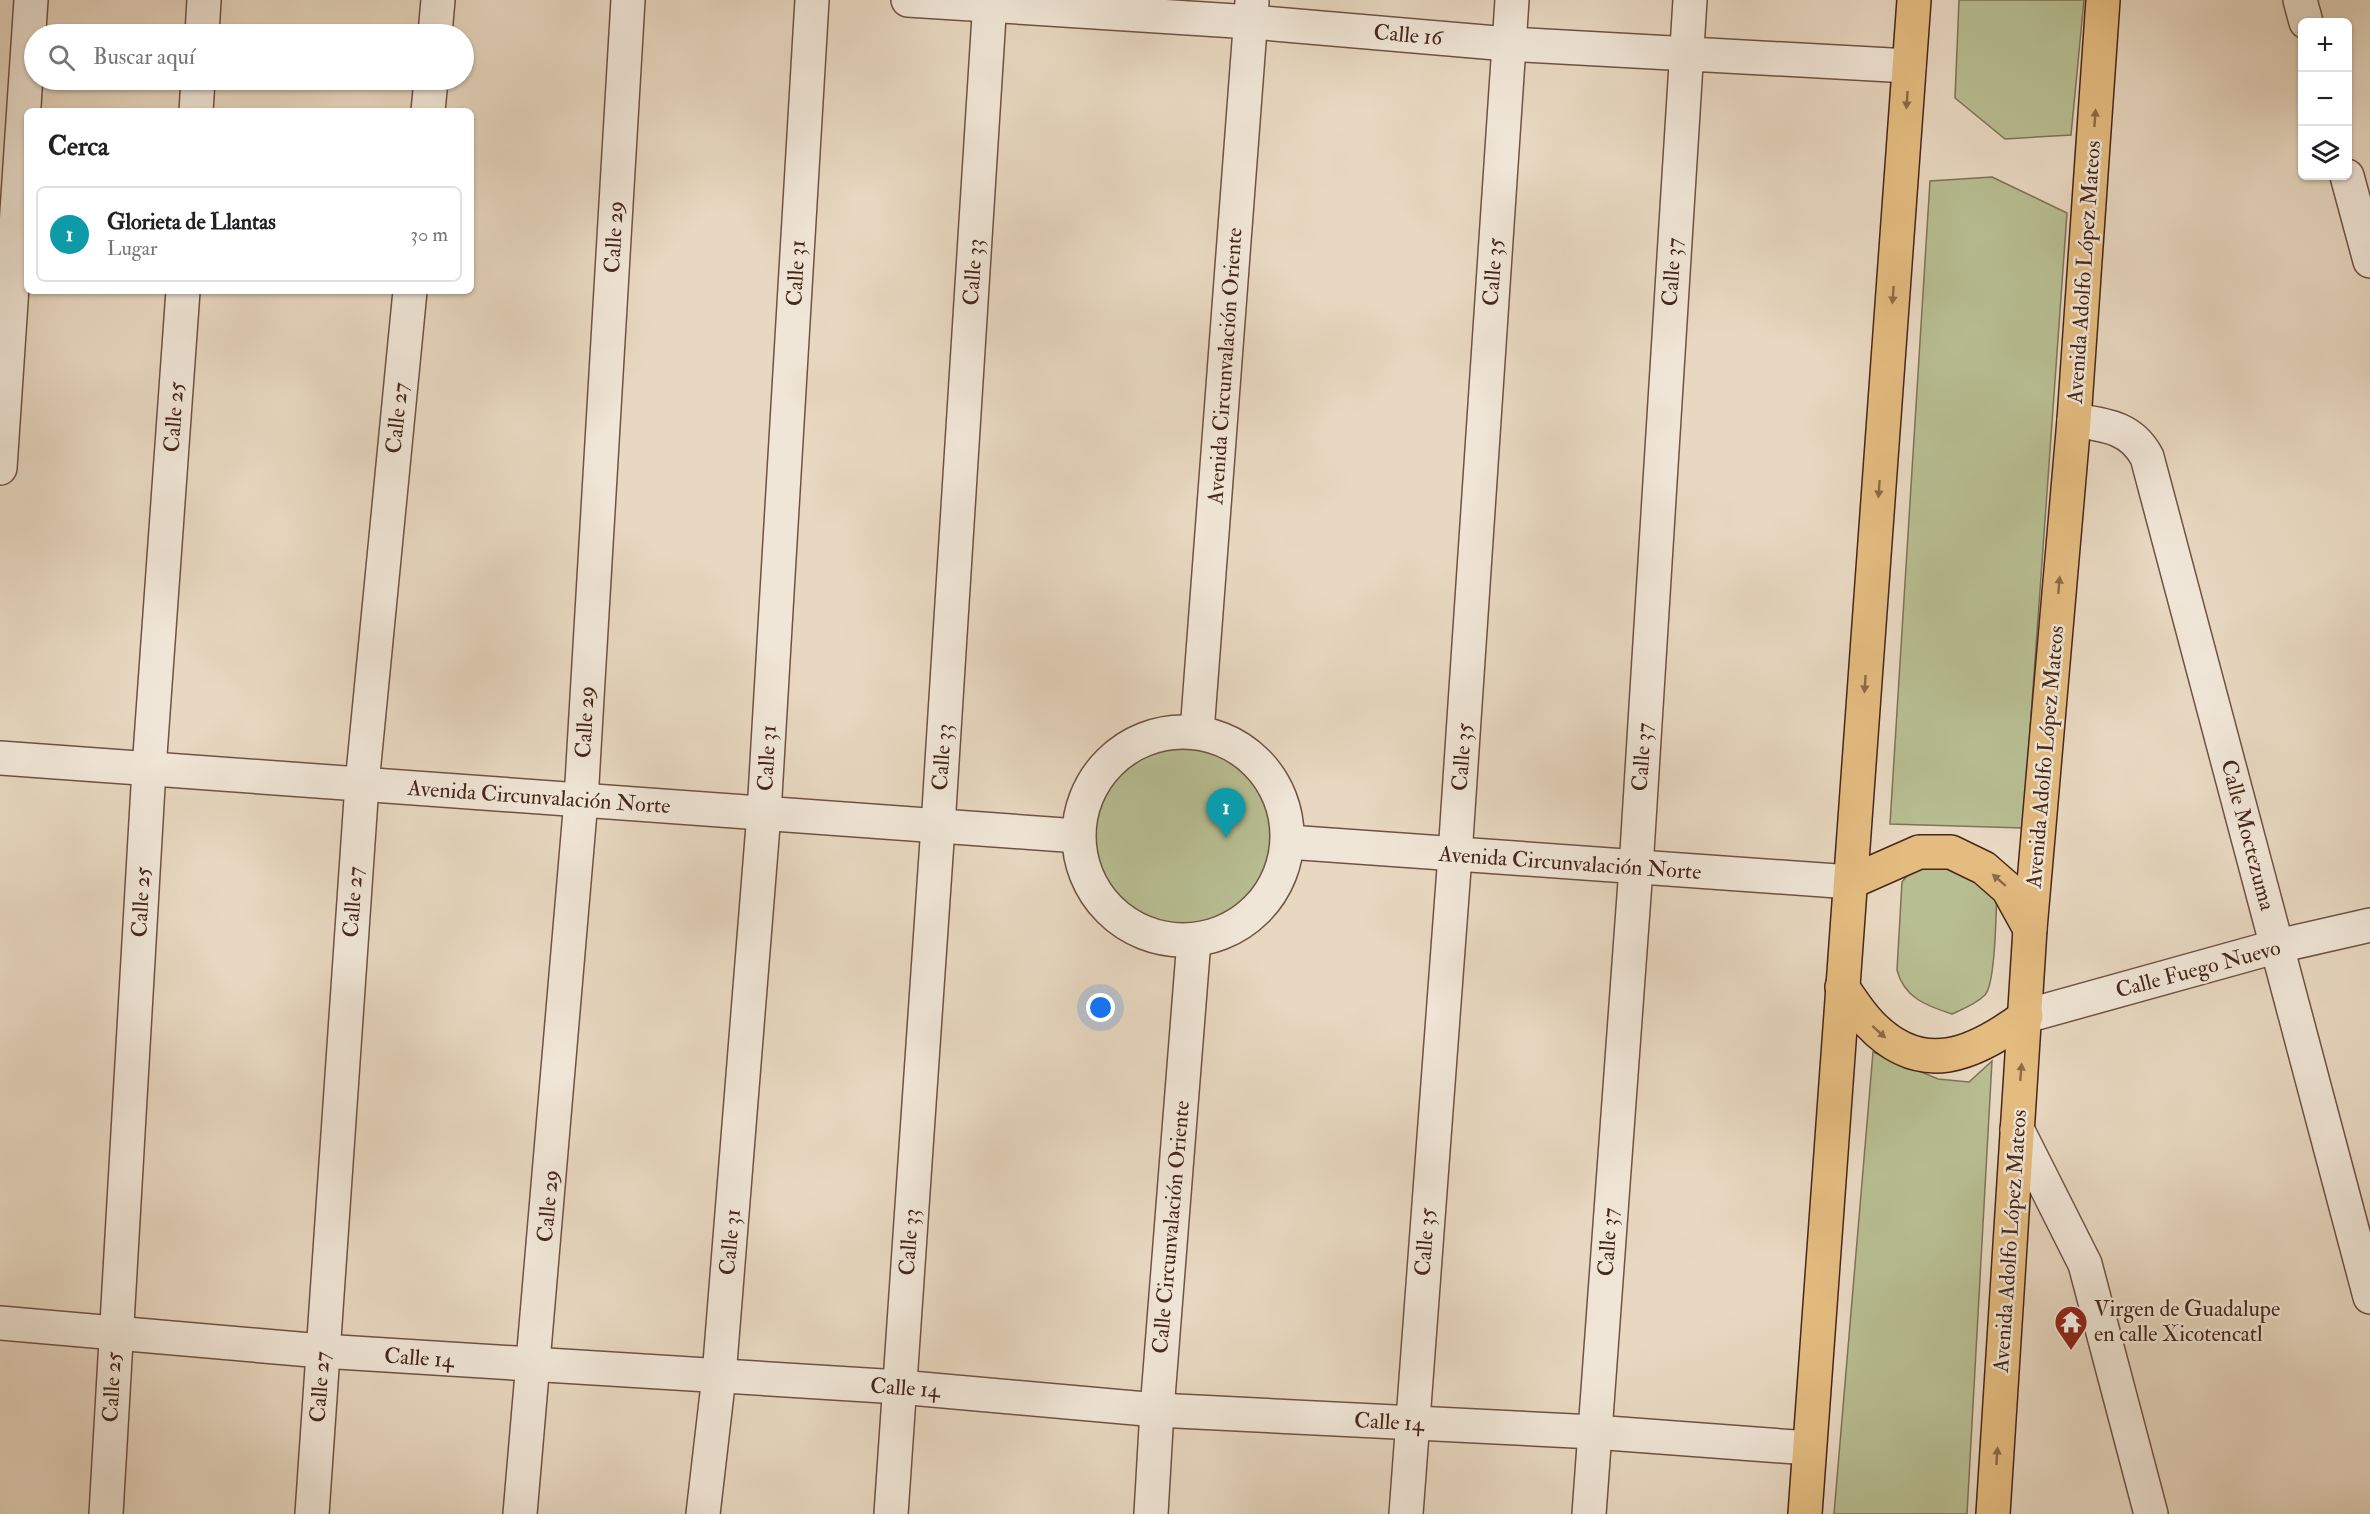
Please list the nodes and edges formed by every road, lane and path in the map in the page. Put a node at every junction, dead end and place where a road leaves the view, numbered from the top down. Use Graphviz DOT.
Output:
graph roads {
  1 [pos="31,0"];
  2 [pos="204,0"];
  3 [pos="438,0"];
  4 [pos="628,0"];
  5 [pos="812,0"];
  6 [pos="908,0"];
  7 [pos="1512,0"];
  8 [pos="1690,0"];
  9 [pos="1914,0"];
  10 [pos="2103,0"];
  11 [pos="2300,0"];
  12 [pos="989,3"];
  13 [pos="1252,11"];
  14 [pos="2305,18"];
  15 [pos="29,24"];
  16 [pos="202,24"];
  17 [pos="436,24"];
  18 [pos="1508,44"];
  19 [pos="1686,54"];
  20 [pos="1909,66"];
  21 [pos="25,90"];
  22 [pos="197,90"];
  23 [pos="430,90"];
  24 [pos="196,108"];
  25 [pos="428,108"];
  26 [pos="2348,180"];
  27 [pos="2370,261"];
  28 [pos="183,294"];
  29 [pos="410,294"];
  30 [pos="2074,420"];
  31 [pos="0,468"];
  32 [pos="1197,732"];
  33 [pos="0,758"];
  34 [pos="149,769"];
  35 [pos="362,784"];
  36 [pos="581,800"];
  37 [pos="764,813"];
  38 [pos="938,826"];
  39 [pos="1078,836"];
  40 [pos="1288,842"];
  41 [pos="1455,855"];
  42 [pos="1635,868"];
  43 [pos="1851,882"];
  44 [pos="2370,925"];
  45 [pos="2030,929"];
  46 [pos="1194,940"];
  47 [pos="2278,946"];
  48 [pos="1842,987"];
  49 [pos="2026,1016"];
  50 [pos="2016,1129"];
  51 [pos="2370,1297"];
  52 [pos="0,1323"];
  53 [pos="115,1333"];
  54 [pos="322,1351"];
  55 [pos="535,1366"];
  56 [pos="719,1376"];
  57 [pos="899,1387"];
  58 [pos="1156,1410"];
  59 [pos="1411,1423"];
  60 [pos="1594,1432"];
  61 [pos="1809,1448"];
  62 [pos="106,1514"];
  63 [pos="312,1514"];
  64 [pos="520,1514"];
  65 [pos="703,1514"];
  66 [pos="891,1514"];
  67 [pos="1151,1514"];
  68 [pos="1406,1514"];
  69 [pos="1589,1514"];
  70 [pos="1805,1514"];
  71 [pos="1993,1514"];
  72 [pos="2151,1514"];
  1 -- 15 [label="street"];
  2 -- 16 [label="street"];
  3 -- 17 [label="street"];
  4 -- 36 [label="street, Calle 29"];
  5 -- 37 [label="street, Calle 31"];
  6 -- 12 [label="street, Calle 16"];
  7 -- 18 [label="street, Calle 35"];
  8 -- 19 [label="street, Calle 37"];
  9 -- 20 [label="main road"];
  30 -- 10 [label="main road, Avenida Adolfo López Mateos, one-way"];
  11 -- 14 [label="street"];
  12 -- 13 [label="street, Calle 16"];
  12 -- 38 [label="street, Calle 33"];
  13 -- 18 [label="street, Calle 16"];
  13 -- 32 [label="street, Avenida Circunvalación Oriente"];
  18 -- 19 [label="street, Calle 16"];
  18 -- 41 [label="street, Calle 35"];
  19 -- 20 [label="street, Calle 16"];
  19 -- 42 [label="street, Calle 37"];
  20 -- 43 [label="main road, one-way"];
  21 -- 31 [label="street"];
  22 -- 24 [label="street"];
  23 -- 25 [label="street"];
  26 -- 27 [label="street"];
  28 -- 34 [label="street, Calle 25"];
  29 -- 35 [label="street, Calle 27"];
  45 -- 30 [label="main road, Avenida Adolfo López Mateos, one-way"];
  30 -- 47 [label="street, Calle Moctezuma"];
  32 -- 39 [label="street"];
  32 -- 40 [label="street"];
  33 -- 34 [label="street, Avenida Circunvalación Norte"];
  34 -- 35 [label="street, Avenida Circunvalación Norte"];
  34 -- 53 [label="street, Calle 25"];
  35 -- 36 [label="street, Avenida Circunvalación Norte"];
  35 -- 54 [label="street, Calle 27"];
  36 -- 37 [label="street, Avenida Circunvalación Norte"];
  36 -- 55 [label="street, Calle 29"];
  37 -- 38 [label="street, Avenida Circunvalación Norte"];
  37 -- 56 [label="street, Calle 31"];
  38 -- 39 [label="street, Avenida Circunvalación Norte"];
  38 -- 57 [label="street, Calle 33"];
  39 -- 46 [label="street"];
  40 -- 41 [label="street, Avenida Circunvalación Norte"];
  40 -- 46 [label="street"];
  41 -- 42 [label="street, Avenida Circunvalación Norte"];
  41 -- 59 [label="street, Calle 35"];
  42 -- 43 [label="street, Avenida Circunvalación Norte"];
  42 -- 60 [label="street, Calle 37"];
  45 -- 43 [label="main road, one-way"];
  43 -- 48 [label="main road"];
  44 -- 47 [label="street, Calle Fuego Nuevo"];
  45 -- 49 [label="main road, Avenida Adolfo López Mateos"];
  46 -- 58 [label="street, Calle Circunvalación Oriente"];
  47 -- 49 [label="street, Calle Fuego Nuevo"];
  47 -- 51 [label="street, Calle Moctezuma"];
  48 -- 49 [label="main road, one-way"];
  48 -- 61 [label="main road"];
  50 -- 49 [label="main road, Avenida Adolfo López Mateos, one-way"];
  71 -- 50 [label="main road, Avenida Adolfo López Mateos, one-way"];
  50 -- 72 [label="street"];
  52 -- 53 [label="street, Calle 14"];
  53 -- 54 [label="street, Calle 14"];
  53 -- 62 [label="street, Calle 25"];
  54 -- 55 [label="street, Calle 14"];
  54 -- 63 [label="street, Calle 27"];
  55 -- 56 [label="street, Calle 14"];
  55 -- 64 [label="street, Calle 29"];
  56 -- 57 [label="street, Calle 14"];
  56 -- 65 [label="street, Calle 31"];
  57 -- 58 [label="street, Calle 14"];
  57 -- 66 [label="street, Calle 33"];
  58 -- 59 [label="street, Calle 14"];
  58 -- 67 [label="street, Calle Circunvalación Oriente"];
  59 -- 60 [label="street, Calle 14"];
  59 -- 68 [label="street, Calle 35"];
  60 -- 61 [label="street, Calle 14"];
  60 -- 69 [label="street, Calle 37"];
  61 -- 70 [label="main road"];
}
